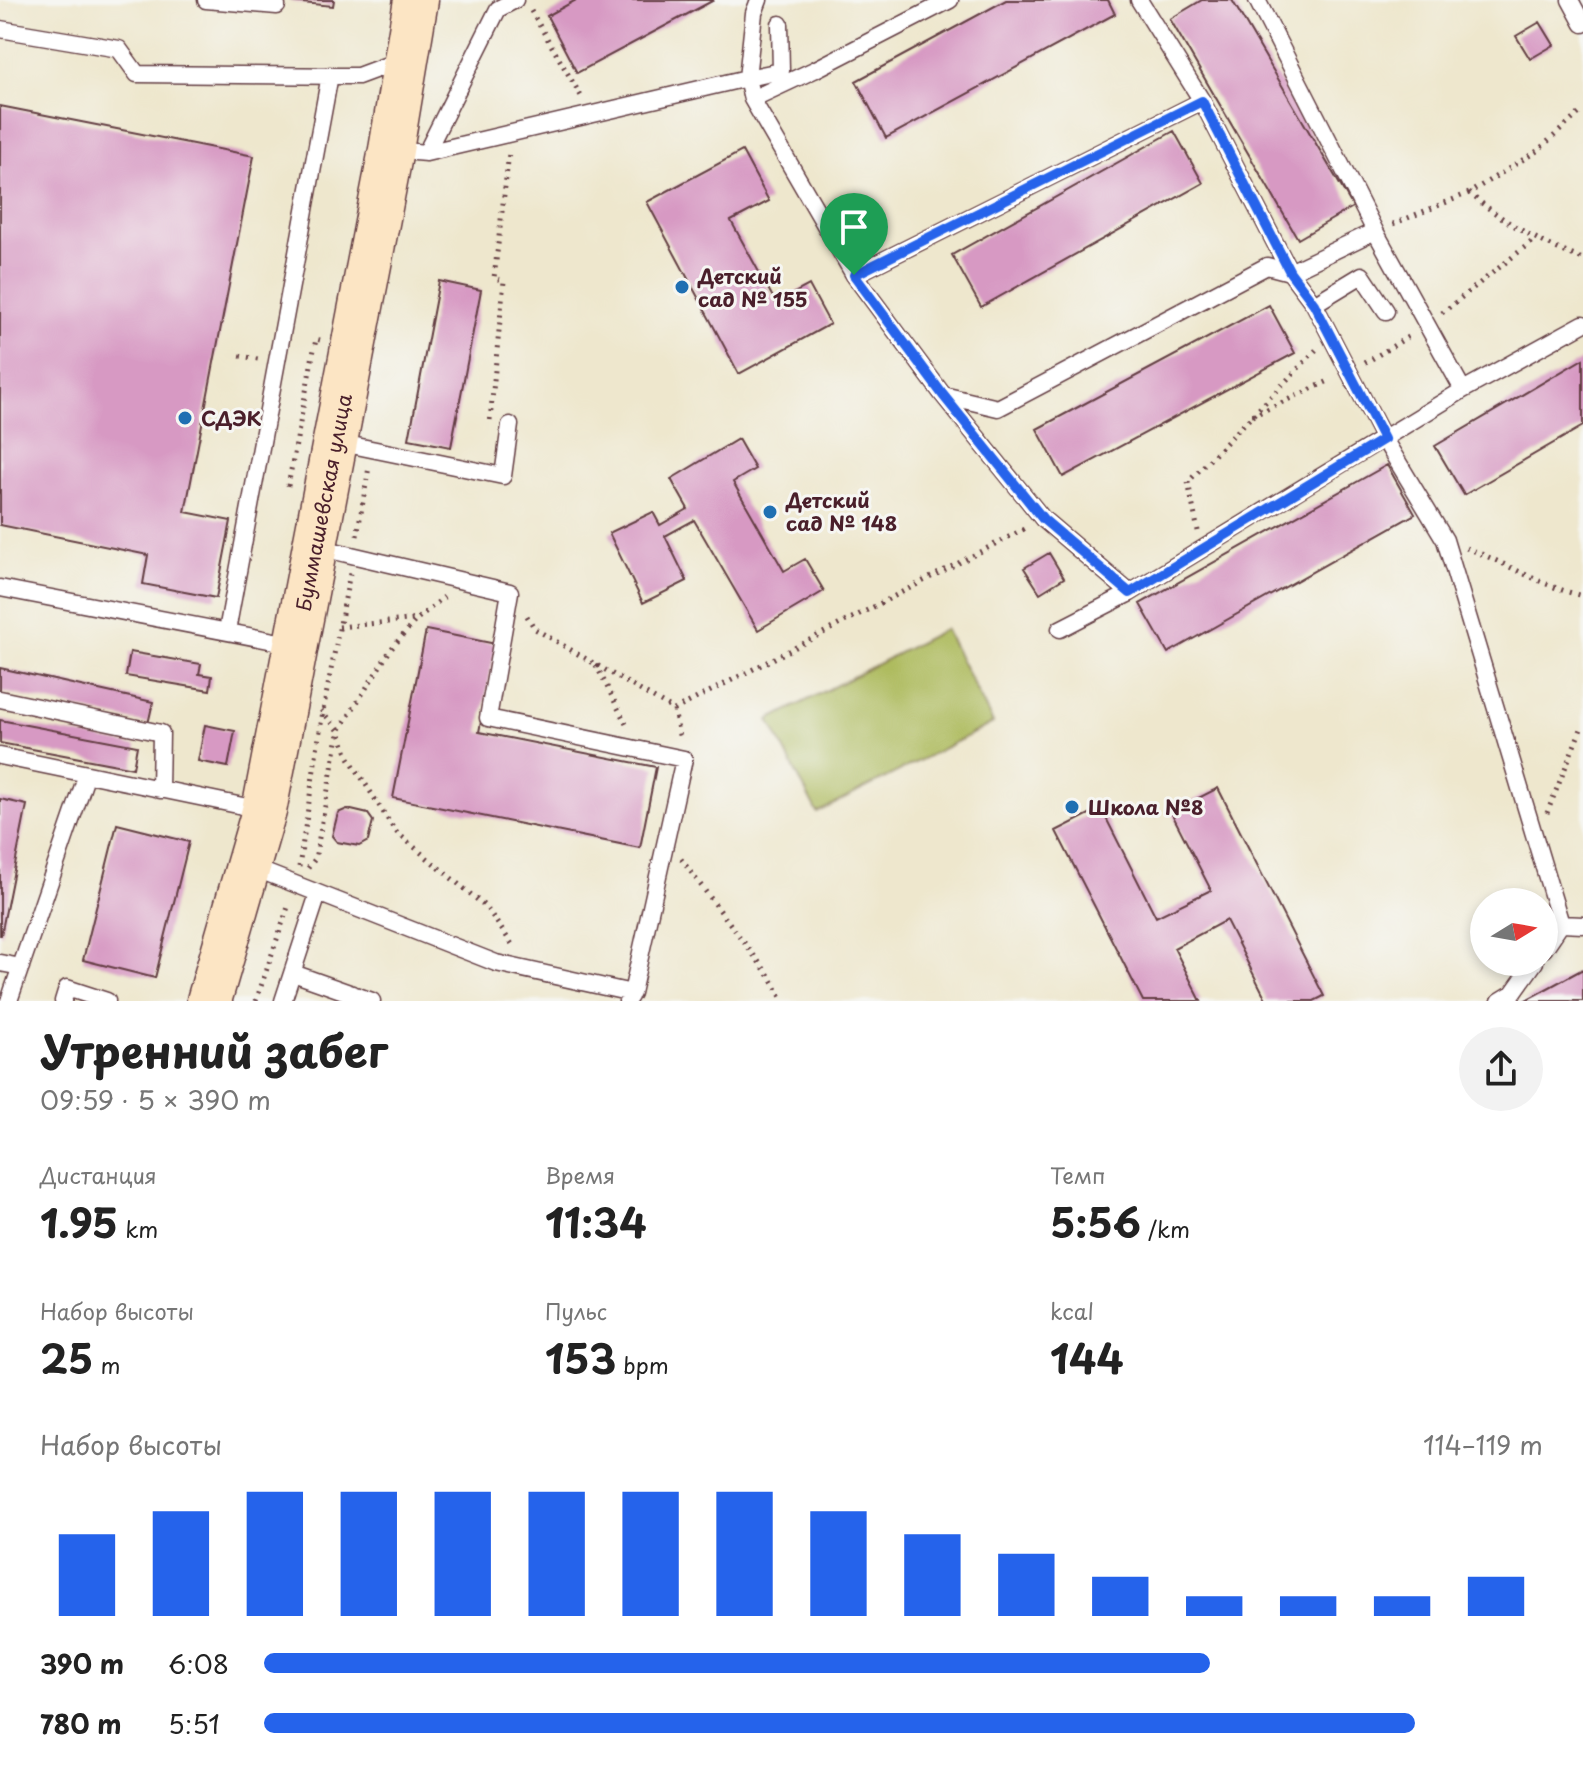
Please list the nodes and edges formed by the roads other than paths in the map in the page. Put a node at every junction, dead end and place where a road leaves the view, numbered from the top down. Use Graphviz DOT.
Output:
graph roads {
  1 [pos="206,0"];
  2 [pos="416,0"];
  3 [pos="515,0"];
  4 [pos="759,0"];
  5 [pos="950,0"];
  6 [pos="1139,0"];
  7 [pos="1257,0"];
  8 [pos="1570,0"];
  9 [pos="277,6"];
  10 [pos="780,24"];
  11 [pos="1583,24"];
  12 [pos="0,29"];
  13 [pos="407,57"];
  14 [pos="330,75"];
  15 [pos="747,78"];
  16 [pos="752,99"];
  17 [pos="1202,101"];
  18 [pos="409,152"];
  19 [pos="1375,231"];
  20 [pos="1290,272"];
  21 [pos="854,275"];
  22 [pos="1314,304"];
  23 [pos="1386,311"];
  24 [pos="1583,324"];
  25 [pos="1463,390"];
  26 [pos="943,395"];
  27 [pos="510,425"];
  28 [pos="1384,439"];
  29 [pos="354,446"];
  30 [pos="334,551"];
  31 [pos="0,588"];
  32 [pos="1130,593"];
  33 [pos="1060,629"];
  34 [pos="227,631"];
  35 [pos="296,645"];
  36 [pos="0,699"];
  37 [pos="0,756"];
  38 [pos="87,774"];
  39 [pos="160,790"];
  40 [pos="264,811"];
  41 [pos="248,865"];
  42 [pos="318,894"];
  43 [pos="1561,924"];
  44 [pos="1583,925"];
  45 [pos="1558,928"];
  46 [pos="0,963"];
  47 [pos="21,967"];
  48 [pos="293,973"];
  49 [pos="1525,976"];
  50 [pos="629,997"];
  51 [pos="9,1001"];
  52 [pos="63,1001"];
  53 [pos="107,1001"];
  54 [pos="209,1001"];
  55 [pos="283,1001"];
  56 [pos="372,1001"];
  57 [pos="1500,1001"];
  1 -- 9 [label="lane"];
  2 -- 13 [label="street, Буммашевская улица"];
  3 -- 18 [label="lane"];
  4 -- 15 [label="lane"];
  5 -- 16 [label="lane"];
  6 -- 17 [label="lane"];
  7 -- 19 [label="lane"];
  8 -- 11 [label="lane"];
  10 -- 15 [label="lane"];
  12 -- 14 [label="lane"];
  13 -- 14 [label="lane"];
  13 -- 18 [label="street, Буммашевская улица"];
  14 -- 34 [label="lane"];
  15 -- 16 [label="lane"];
  15 -- 18 [label="lane"];
  16 -- 21 [label="lane"];
  17 -- 20 [label="lane"];
  17 -- 21 [label="lane"];
  18 -- 29 [label="street, Буммашевская улица"];
  19 -- 20 [label="lane"];
  19 -- 25 [label="lane"];
  20 -- 22 [label="lane"];
  20 -- 26 [label="lane"];
  21 -- 26 [label="lane"];
  22 -- 23 [label="lane"];
  22 -- 28 [label="lane"];
  24 -- 25 [label="lane"];
  25 -- 28 [label="lane"];
  26 -- 32 [label="lane"];
  27 -- 29 [label="lane"];
  28 -- 32 [label="lane"];
  28 -- 43 [label="lane"];
  29 -- 30 [label="street, Буммашевская улица"];
  30 -- 35 [label="street, Буммашевская улица"];
  30 -- 50 [label="lane"];
  31 -- 34 [label="lane"];
  32 -- 33 [label="lane"];
  34 -- 35 [label="lane"];
  35 -- 40 [label="street, Буммашевская улица"];
  36 -- 39 [label="lane"];
  37 -- 38 [label="lane"];
  38 -- 39 [label="lane"];
  38 -- 47 [label="lane"];
  39 -- 40 [label="lane"];
  40 -- 41 [label="street, Буммашевская улица"];
  41 -- 42 [label="lane"];
  41 -- 54 [label="street, Буммашевская улица"];
  42 -- 48 [label="lane"];
  42 -- 50 [label="lane"];
  43 -- 44 [label="lane"];
  43 -- 45 [label="lane"];
  46 -- 47 [label="lane"];
  47 -- 51 [label="lane"];
  48 -- 55 [label="lane"];
  48 -- 56 [label="lane"];
  49 -- 57 [label="lane"];
  52 -- 53 [label="lane"];
}
